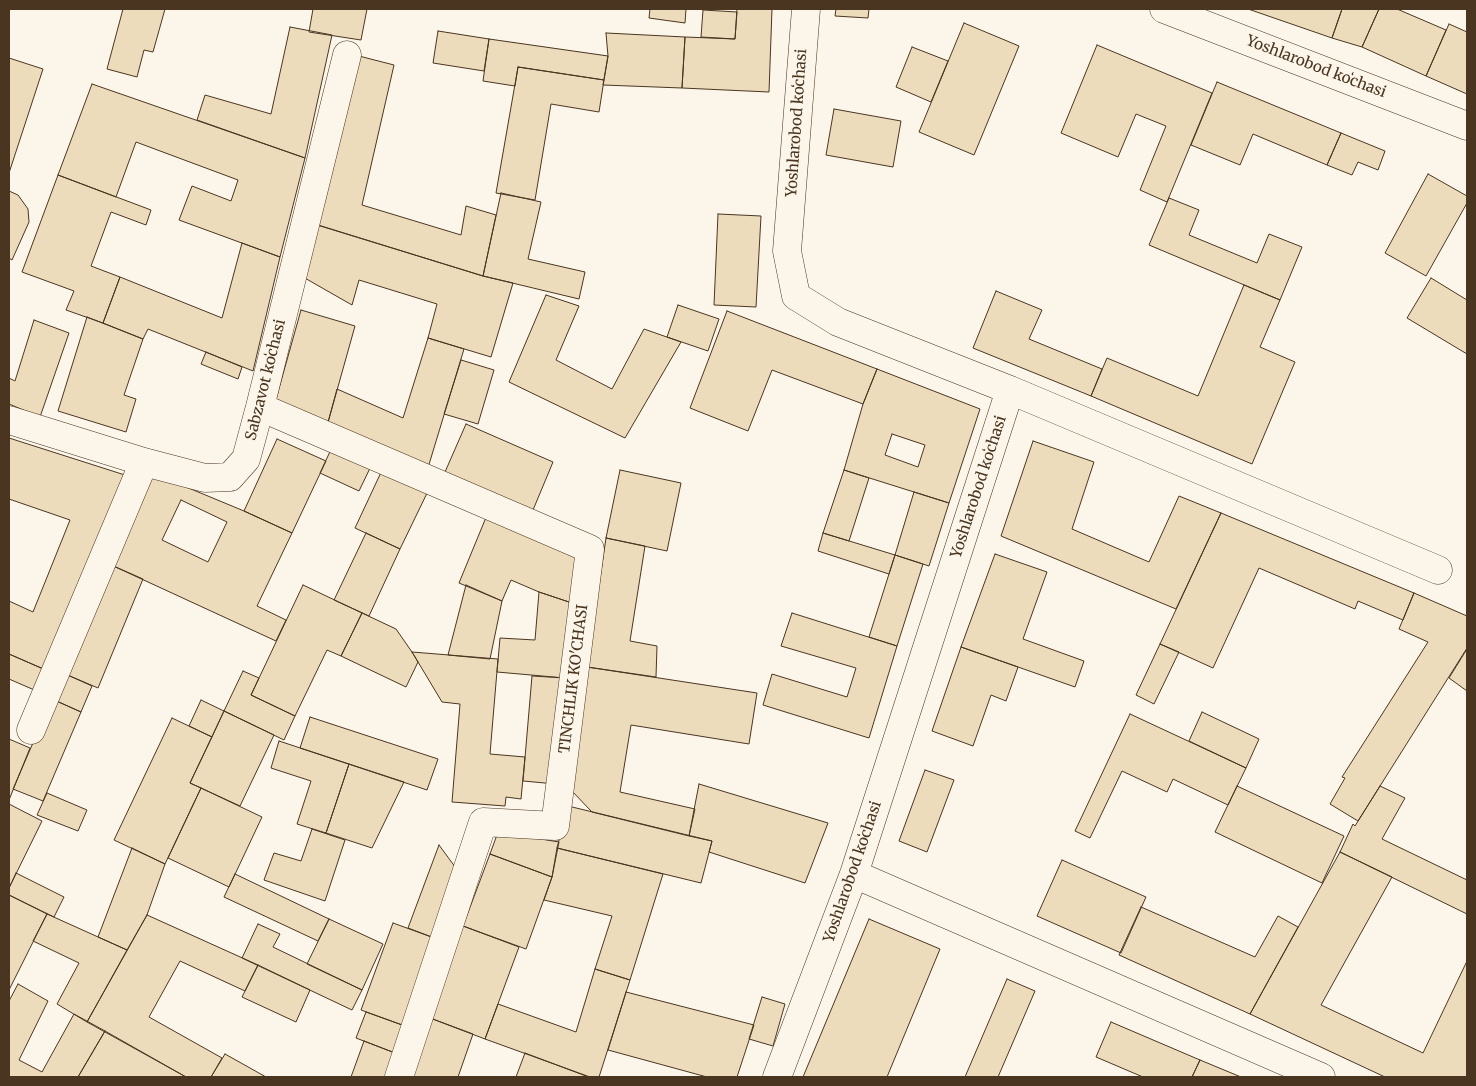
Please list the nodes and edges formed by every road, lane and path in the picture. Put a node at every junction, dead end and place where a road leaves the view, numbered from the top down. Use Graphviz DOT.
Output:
graph roads {
  1 [pos="806,9"];
  2 [pos="1164,9"];
  3 [pos="347,54"];
  4 [pos="1467,126"];
  5 [pos="1010,390"];
  6 [pos="260,407"];
  7 [pos="9,420"];
  8 [pos="144,462"];
  9 [pos="1438,570"];
  10 [pos="31,730"];
  11 [pos="854,874"];
  12 [pos="399,1077"];
  13 [pos="777,1077"];
  14 [pos="1322,1077"];
  1 -- 5 [label="street, Yoshlarobod koʻchasi"];
  2 -- 4 [label="street, Yoshlarobod koʻchasi"];
  3 -- 6 [label="street, Sabzavot koʻchasi"];
  5 -- 9 [label="street"];
  5 -- 11 [label="street, Yoshlarobod koʻchasi"];
  6 -- 8 [label="street, Sabzavot koʻchasi"];
  6 -- 12 [label="street, TINCHLIK KO'CHASI"];
  7 -- 8 [label="street, Sabzavot koʻchasi"];
  8 -- 10 [label="street"];
  11 -- 13 [label="street, Yoshlarobod koʻchasi"];
  11 -- 14 [label="street"];
}
